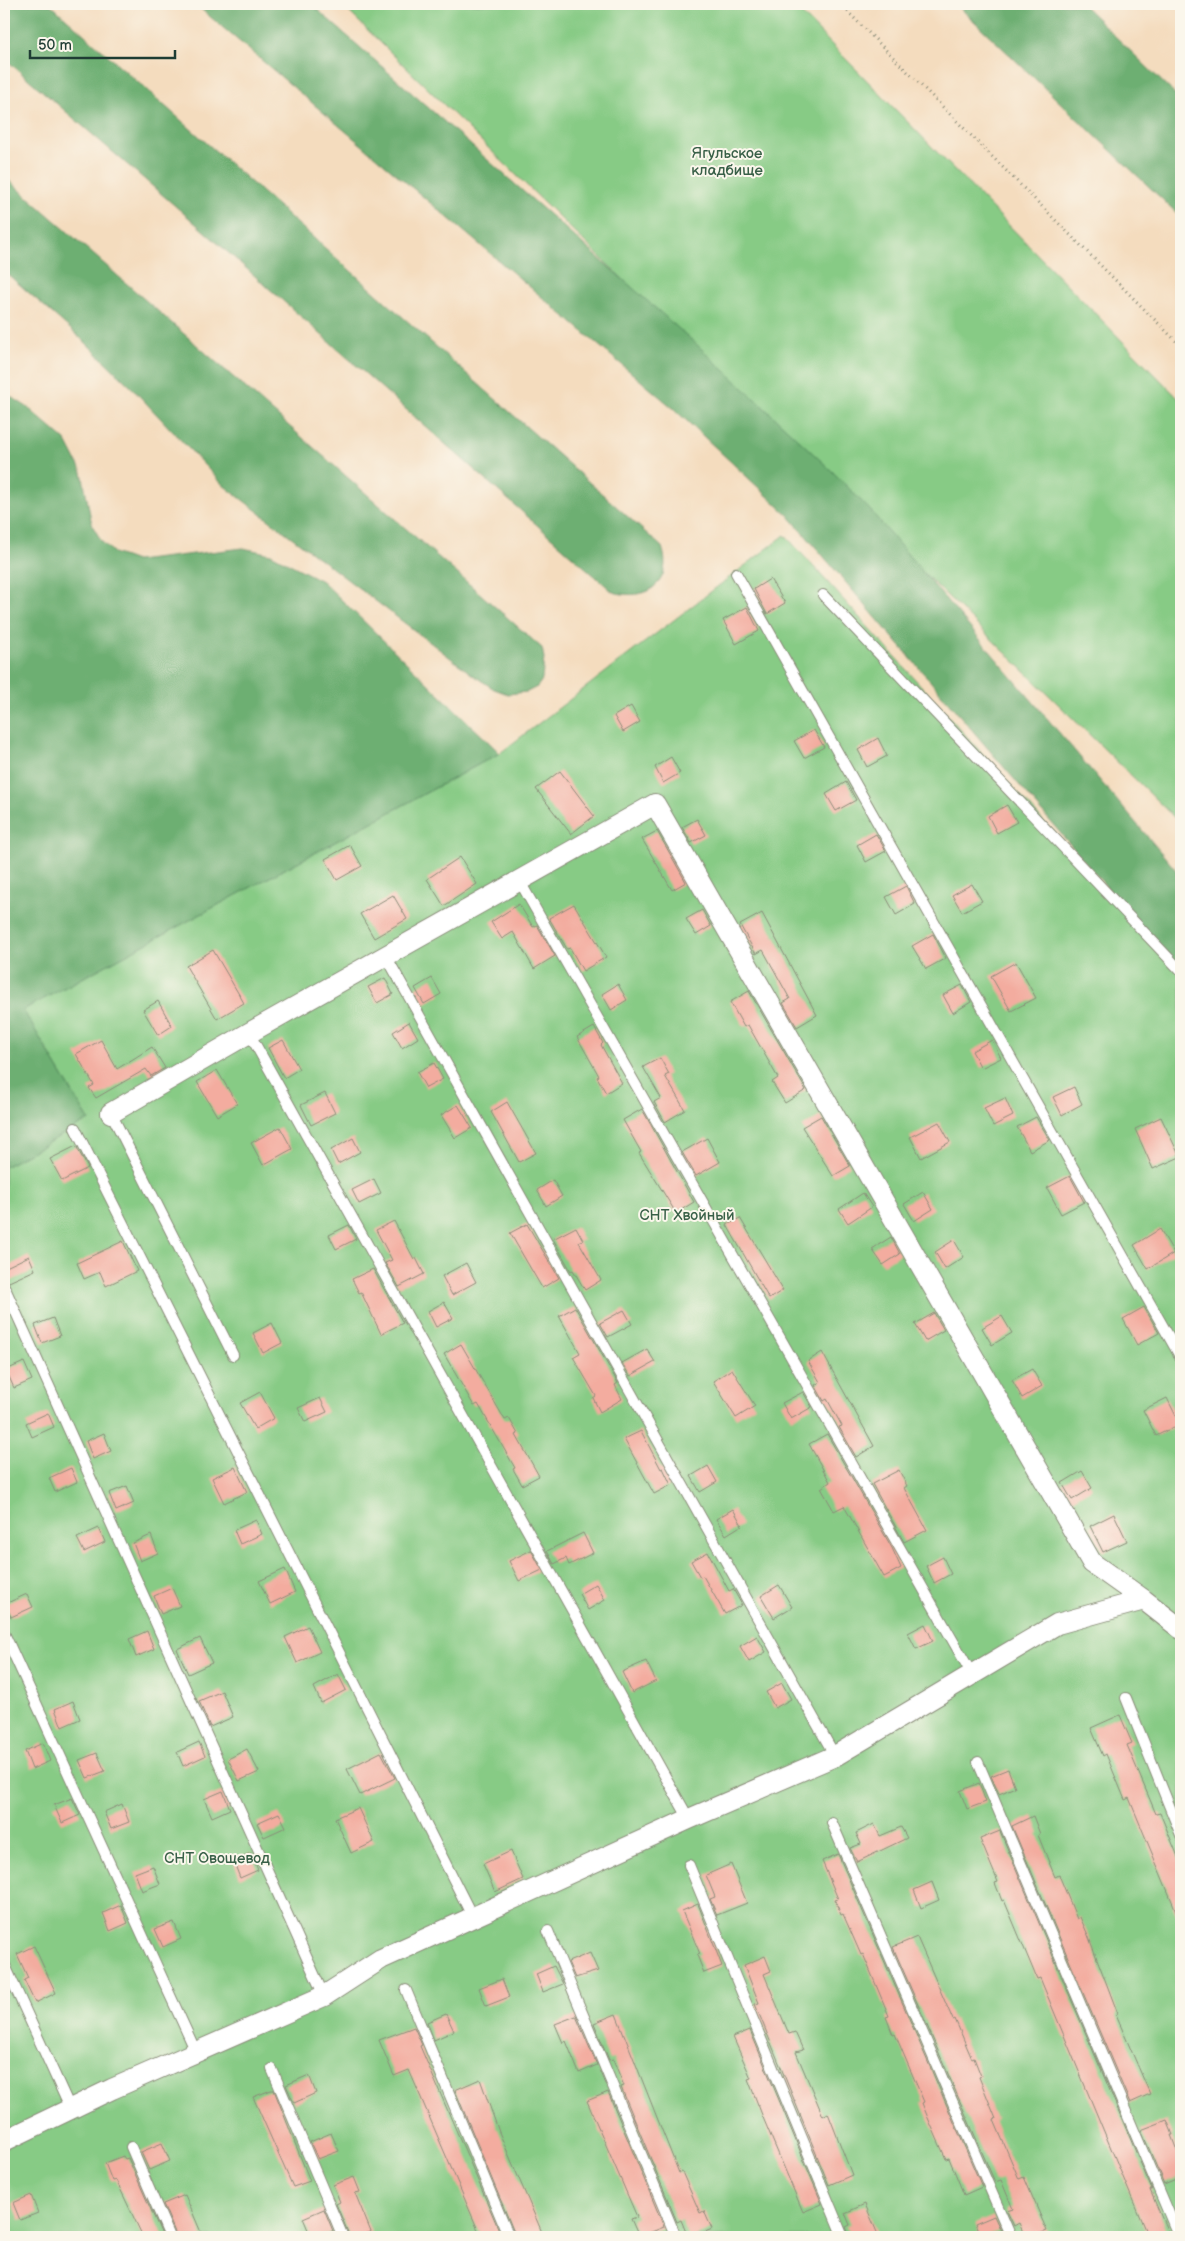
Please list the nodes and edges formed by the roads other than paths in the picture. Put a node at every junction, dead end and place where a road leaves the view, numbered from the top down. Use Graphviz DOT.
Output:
graph roads {
  1 [pos="736,573"];
  2 [pos="823,595"];
  3 [pos="519,880"];
  4 [pos="386,956"];
  5 [pos="1181,971"];
  6 [pos="248,1033"];
  7 [pos="111,1113"];
  8 [pos="75,1128"];
  9 [pos="4,1286"];
  10 [pos="233,1356"];
  11 [pos="1181,1358"];
  12 [pos="1144,1600"];
  13 [pos="1181,1629"];
  14 [pos="4,1633"];
  15 [pos="973,1676"];
  16 [pos="1126,1698"];
  17 [pos="835,1756"];
  18 [pos="978,1762"];
  19 [pos="689,1819"];
  20 [pos="832,1823"];
  21 [pos="1181,1835"];
  22 [pos="689,1865"];
  23 [pos="473,1918"];
  24 [pos="548,1931"];
  25 [pos="4,1963"];
  26 [pos="406,1990"];
  27 [pos="324,1996"];
  28 [pos="197,2054"];
  29 [pos="272,2069"];
  30 [pos="70,2108"];
  31 [pos="4,2140"];
  32 [pos="131,2147"];
  33 [pos="170,2237"];
  34 [pos="342,2237"];
  35 [pos="509,2237"];
  36 [pos="676,2237"];
  37 [pos="843,2237"];
  38 [pos="1011,2237"];
  39 [pos="1178,2237"];
  1 -- 11 [label="lane"];
  2 -- 5 [label="lane"];
  3 -- 4 [label="street"];
  3 -- 12 [label="street"];
  3 -- 15 [label="lane"];
  4 -- 6 [label="street"];
  4 -- 17 [label="lane"];
  6 -- 7 [label="street"];
  6 -- 19 [label="lane"];
  7 -- 10 [label="lane"];
  8 -- 23 [label="lane"];
  9 -- 27 [label="lane"];
  12 -- 13 [label="street"];
  12 -- 15 [label="street"];
  14 -- 28 [label="lane"];
  15 -- 17 [label="street"];
  16 -- 21 [label="lane"];
  17 -- 19 [label="street"];
  18 -- 39 [label="lane"];
  19 -- 23 [label="street"];
  20 -- 38 [label="lane"];
  22 -- 37 [label="lane"];
  23 -- 27 [label="street"];
  24 -- 36 [label="lane"];
  25 -- 30 [label="lane"];
  26 -- 35 [label="lane"];
  27 -- 28 [label="street"];
  28 -- 30 [label="street"];
  29 -- 34 [label="lane"];
  30 -- 31 [label="street"];
  32 -- 33 [label="lane"];
}
